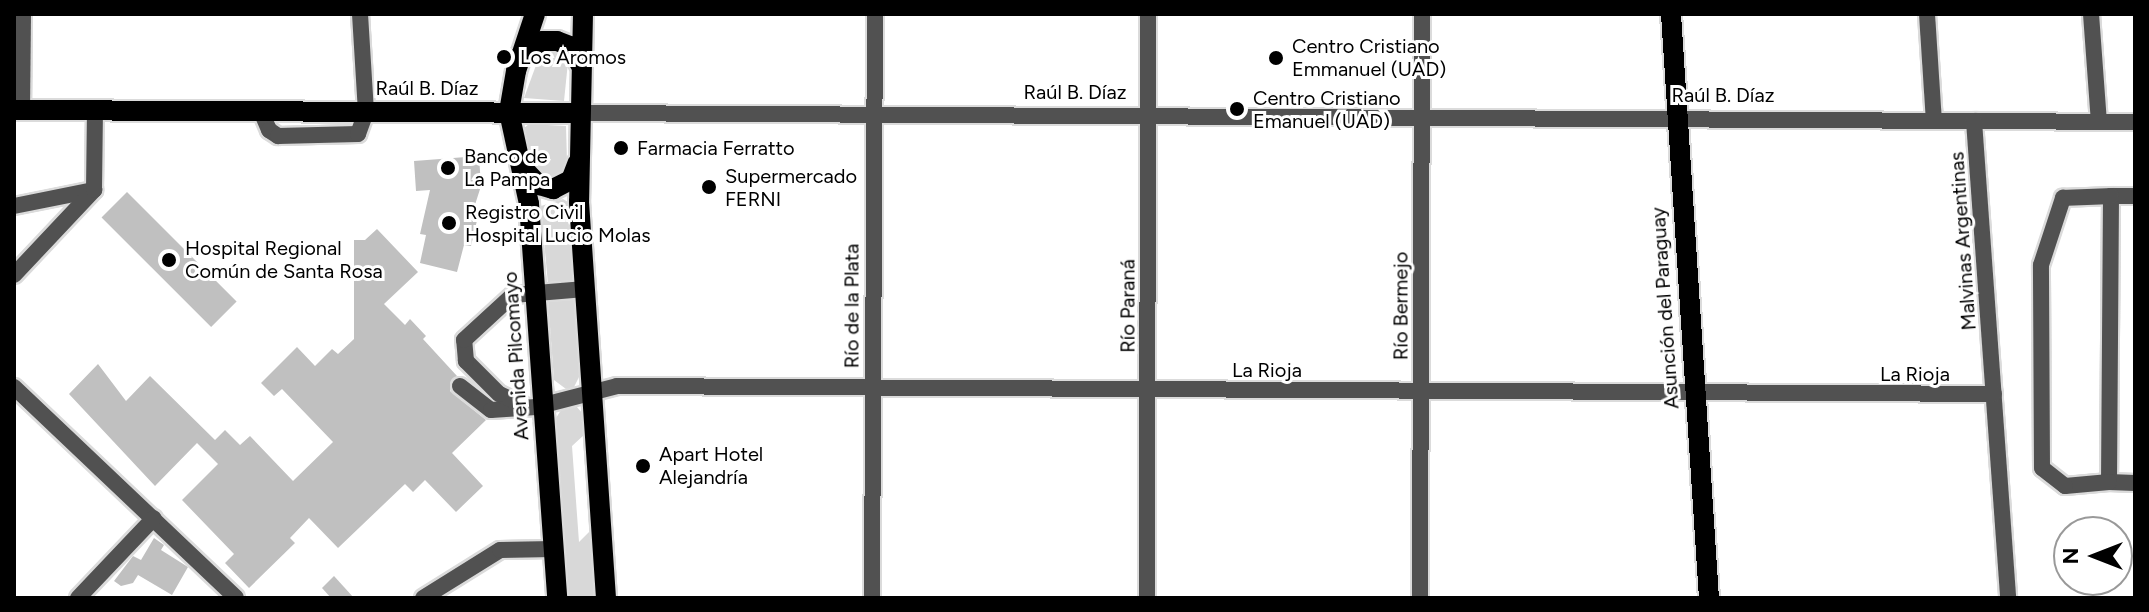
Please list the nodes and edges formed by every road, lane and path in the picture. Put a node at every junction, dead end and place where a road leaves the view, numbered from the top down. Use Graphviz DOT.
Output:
graph roads {
  1 [pos="23,14"];
  2 [pos="360,14"];
  3 [pos="535,14"];
  4 [pos="583,14"];
  5 [pos="875,14"];
  6 [pos="1148,14"];
  7 [pos="1422,14"];
  8 [pos="1671,14"];
  9 [pos="1927,14"];
  10 [pos="2091,14"];
  11 [pos="521,55"];
  12 [pos="580,64"];
  13 [pos="18,110"];
  14 [pos="95,110"];
  15 [pos="366,112"];
  16 [pos="509,112"];
  17 [pos="579,113"];
  18 [pos="874,114"];
  19 [pos="1148,116"];
  20 [pos="1422,118"];
  21 [pos="1678,119"];
  22 [pos="1934,121"];
  23 [pos="1974,121"];
  24 [pos="2099,122"];
  25 [pos="2135,122"];
  26 [pos="578,160"];
  27 [pos="522,167"];
  28 [pos="94,190"];
  29 [pos="2111,196"];
  30 [pos="2135,196"];
  31 [pos="14,206"];
  32 [pos="14,275"];
  33 [pos="585,289"];
  34 [pos="536,293"];
  35 [pos="460,386"];
  36 [pos="14,387"];
  37 [pos="872,387"];
  38 [pos="1148,389"];
  39 [pos="592,390"];
  40 [pos="1421,391"];
  41 [pos="1695,392"];
  42 [pos="1994,394"];
  43 [pos="536,406"];
  44 [pos="2109,482"];
  45 [pos="2135,483"];
  46 [pos="154,518"];
  47 [pos="553,549"];
  48 [pos="78,598"];
  49 [pos="236,598"];
  50 [pos="423,598"];
  51 [pos="557,598"];
  52 [pos="606,598"];
  53 [pos="872,598"];
  54 [pos="1147,598"];
  55 [pos="1420,598"];
  56 [pos="1709,598"];
  57 [pos="2008,598"];
  1 -- 13 [label="street"];
  2 -- 15 [label="street"];
  3 -- 11 [label="main road"];
  4 -- 12 [label="main road"];
  5 -- 18 [label="street, Río de la Plata"];
  6 -- 19 [label="street, Río Paraná"];
  7 -- 20 [label="street, Río Bermejo"];
  8 -- 21 [label="main road, Asunción del Paraguay"];
  9 -- 22 [label="street"];
  10 -- 24 [label="street"];
  11 -- 12 [label="main road"];
  11 -- 16 [label="main road"];
  12 -- 17 [label="main road"];
  13 -- 14 [label="main road, Raúl B. Díaz"];
  14 -- 15 [label="main road, Raúl B. Díaz"];
  14 -- 28 [label="street"];
  15 -- 16 [label="main road, Raúl B. Díaz"];
  16 -- 17 [label="main road, Raúl B. Díaz"];
  16 -- 27 [label="main road, Avenida Pilcomayo"];
  17 -- 18 [label="street, Raúl B. Díaz"];
  17 -- 26 [label="main road"];
  18 -- 19 [label="street, Raúl B. Díaz"];
  18 -- 37 [label="street, Río de la Plata"];
  19 -- 20 [label="street, Raúl B. Díaz"];
  19 -- 38 [label="street, Río Paraná"];
  20 -- 21 [label="street, Raúl B. Díaz"];
  20 -- 40 [label="street, Río Bermejo"];
  21 -- 22 [label="street, Raúl B. Díaz"];
  21 -- 41 [label="main road, Asunción del Paraguay"];
  22 -- 23 [label="street, Raúl B. Díaz"];
  23 -- 24 [label="street, Raúl B. Díaz"];
  23 -- 42 [label="street, Malvinas Argentinas"];
  24 -- 25 [label="street, Raúl B. Díaz"];
  26 -- 27 [label="main road"];
  26 -- 33 [label="main road"];
  27 -- 34 [label="main road, Avenida Pilcomayo"];
  28 -- 31 [label="street"];
  28 -- 32 [label="street"];
  29 -- 30 [label="street"];
  29 -- 44 [label="street"];
  29 -- 44 [label="street"];
  33 -- 34 [label="street"];
  33 -- 39 [label="main road"];
  34 -- 43 [label="main road, Avenida Pilcomayo"];
  34 -- 43 [label="street"];
  35 -- 43 [label="street, La Rioja"];
  36 -- 46 [label="street"];
  37 -- 38 [label="street, La Rioja"];
  37 -- 39 [label="street, La Rioja"];
  37 -- 53 [label="street, Río de la Plata"];
  38 -- 40 [label="street, La Rioja"];
  38 -- 54 [label="street, Río Paraná"];
  39 -- 43 [label="street, La Rioja"];
  39 -- 52 [label="main road"];
  40 -- 41 [label="street, La Rioja"];
  40 -- 55 [label="street, Río Bermejo"];
  41 -- 42 [label="street, La Rioja"];
  41 -- 56 [label="main road, Asunción del Paraguay"];
  42 -- 57 [label="street, Malvinas Argentinas"];
  43 -- 47 [label="main road, Avenida Pilcomayo"];
  44 -- 45 [label="street"];
  46 -- 48 [label="street"];
  46 -- 49 [label="street"];
  47 -- 50 [label="street"];
  47 -- 51 [label="main road, Avenida Pilcomayo"];
}
